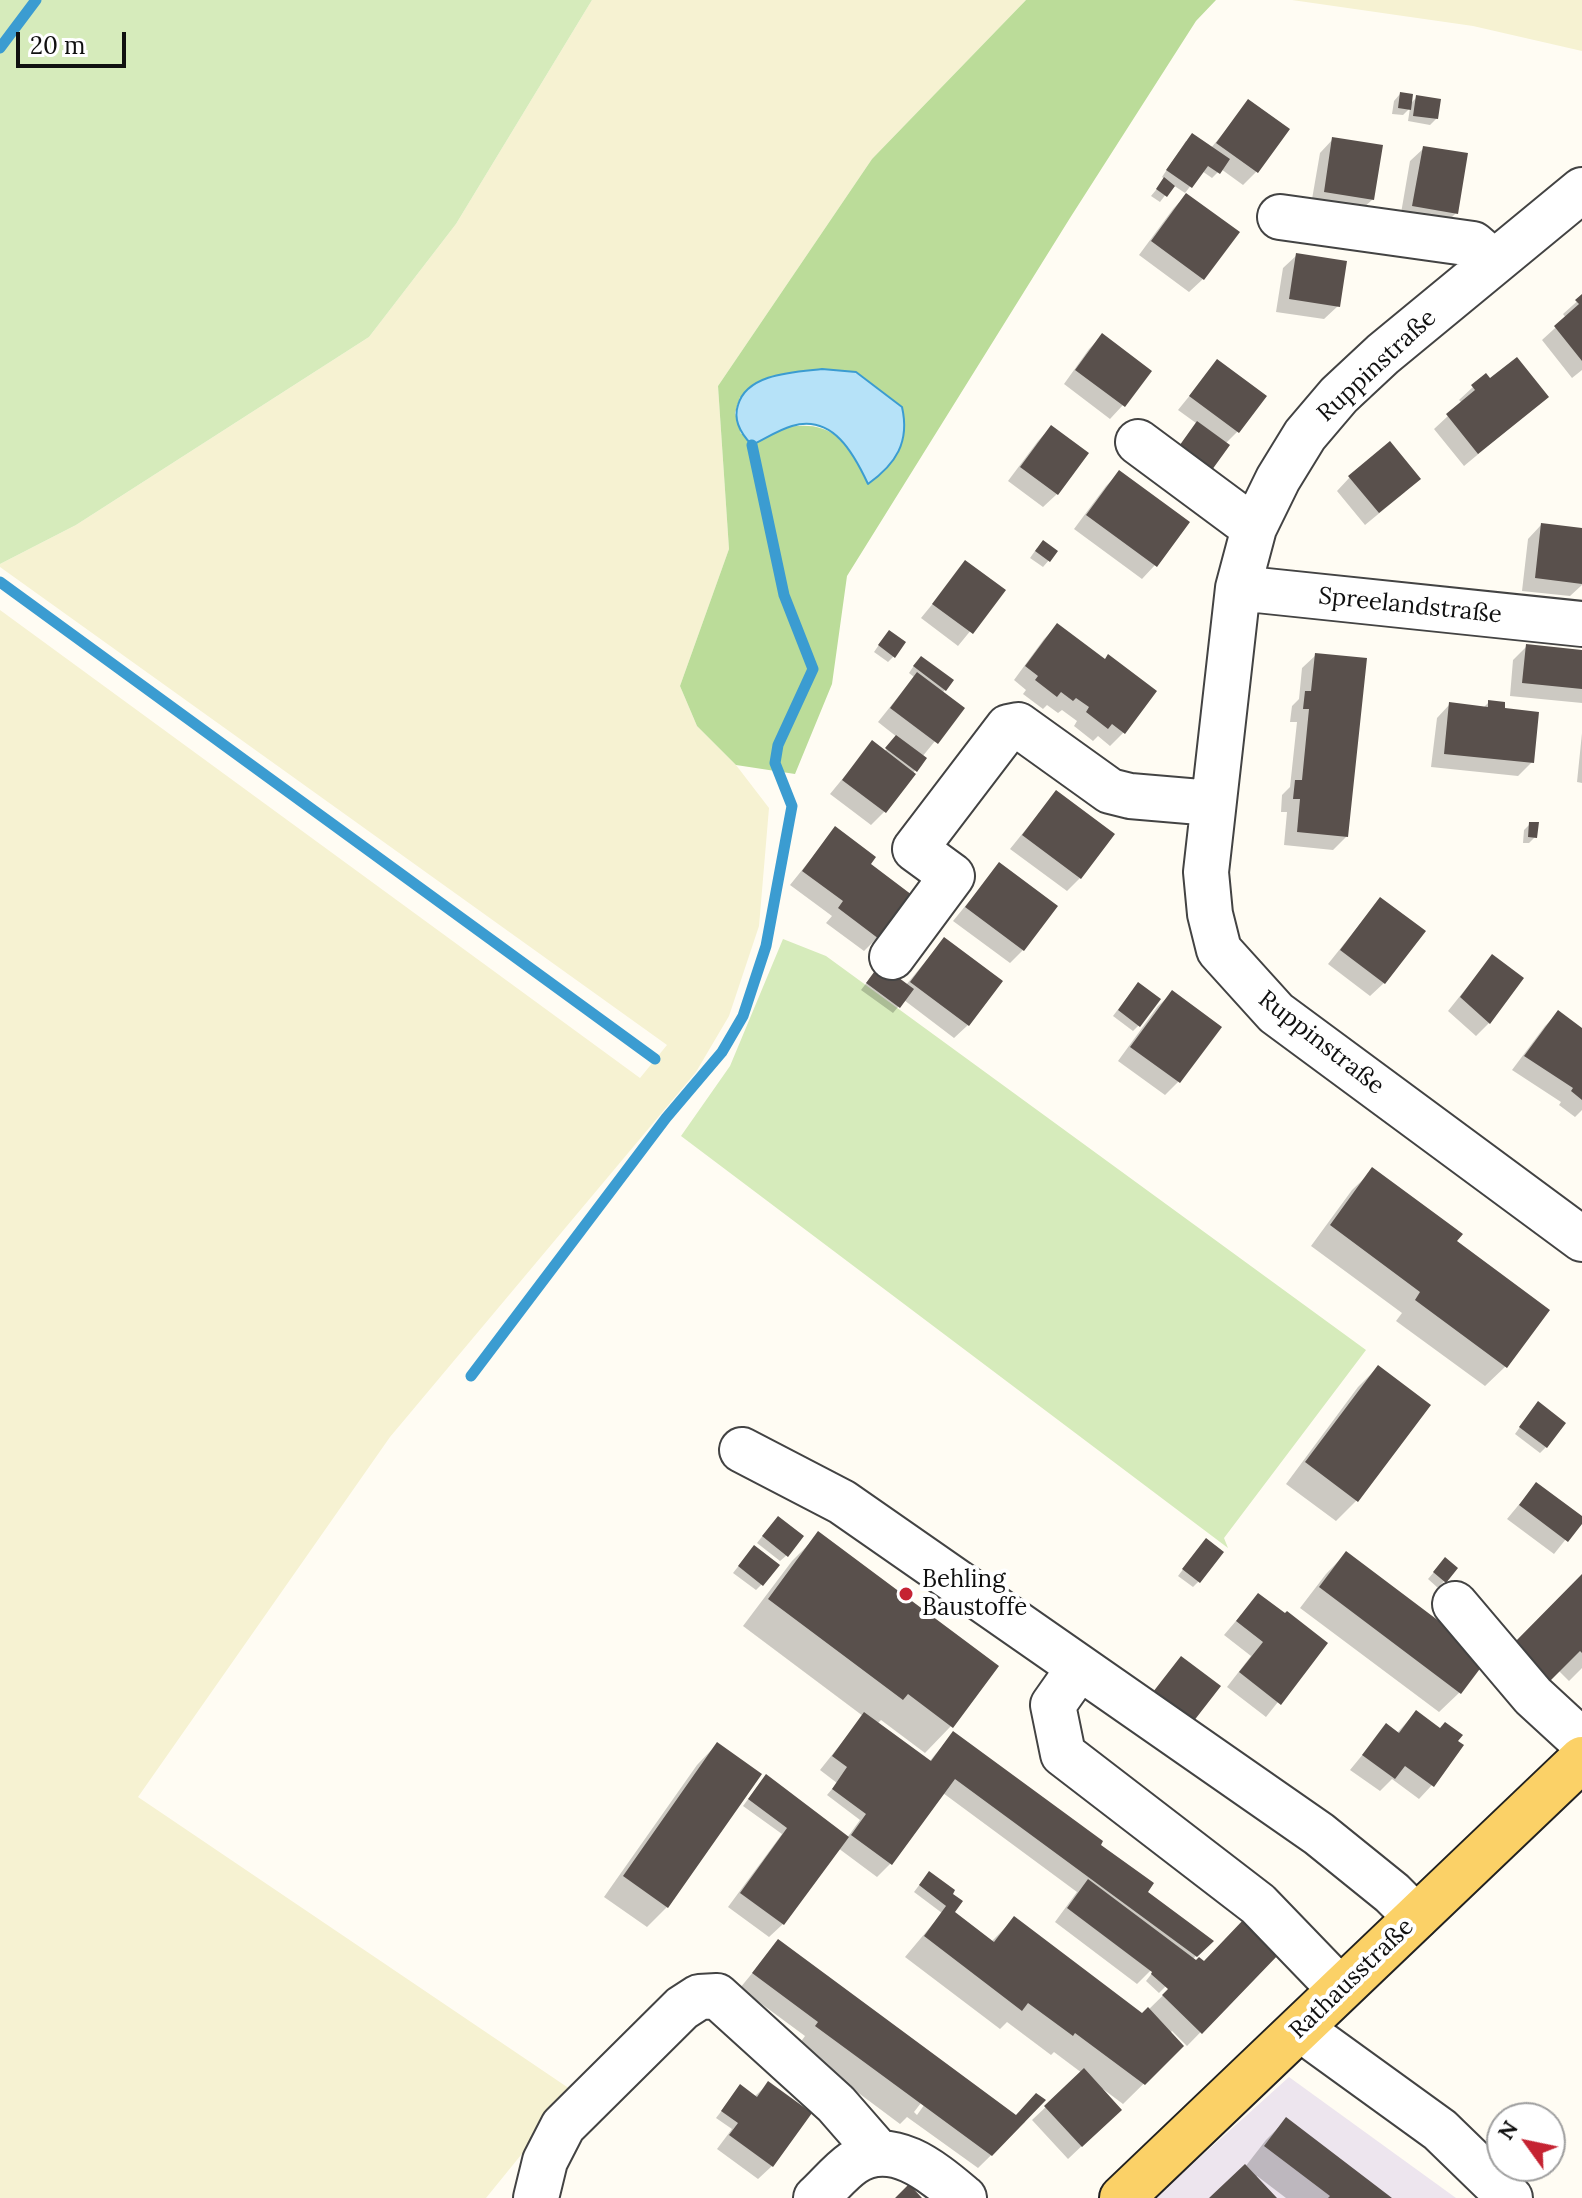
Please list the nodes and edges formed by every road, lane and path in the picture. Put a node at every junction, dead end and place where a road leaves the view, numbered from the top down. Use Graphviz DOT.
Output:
graph roads {
  1 [pos="1582,190"];
  2 [pos="1280,217"];
  3 [pos="1494,262"];
  4 [pos="1138,442"];
  5 [pos="1254,528"];
  6 [pos="1238,588"];
  7 [pos="1582,624"];
  8 [pos="1212,803"];
  9 [pos="892,957"];
  10 [pos="1582,1239"];
  11 [pos="742,1450"];
  12 [pos="1455,1604"];
  13 [pos="1079,1668"];
  14 [pos="1582,1741"];
  15 [pos="1582,1759"];
  16 [pos="1416,1917"];
  17 [pos="1340,1989"];
  18 [pos="1303,2026"];
  19 [pos="877,2151"];
  20 [pos="536,2198"];
  21 [pos="816,2198"];
  22 [pos="964,2198"];
  23 [pos="1122,2198"];
  24 [pos="1510,2198"];
  1 -- 3 [label="street, Ruppinstraße"];
  2 -- 3 [label="street"];
  3 -- 5 [label="street, Ruppinstraße"];
  4 -- 5 [label="street"];
  5 -- 6 [label="street, Ruppinstraße"];
  6 -- 7 [label="street, Spreelandstraße"];
  6 -- 8 [label="street, Ruppinstraße"];
  8 -- 9 [label="street"];
  8 -- 10 [label="street, Ruppinstraße"];
  11 -- 13 [label="street"];
  12 -- 14 [label="street"];
  13 -- 16 [label="street"];
  13 -- 17 [label="street"];
  15 -- 16 [label="main road, Rathausstraße"];
  16 -- 17 [label="main road, Rathausstraße"];
  17 -- 18 [label="main road, Rathausstraße"];
  18 -- 23 [label="main road, Rathausstraße"];
  18 -- 24 [label="street"];
  19 -- 20 [label="street"];
  19 -- 21 [label="street"];
  19 -- 22 [label="street"];
}
